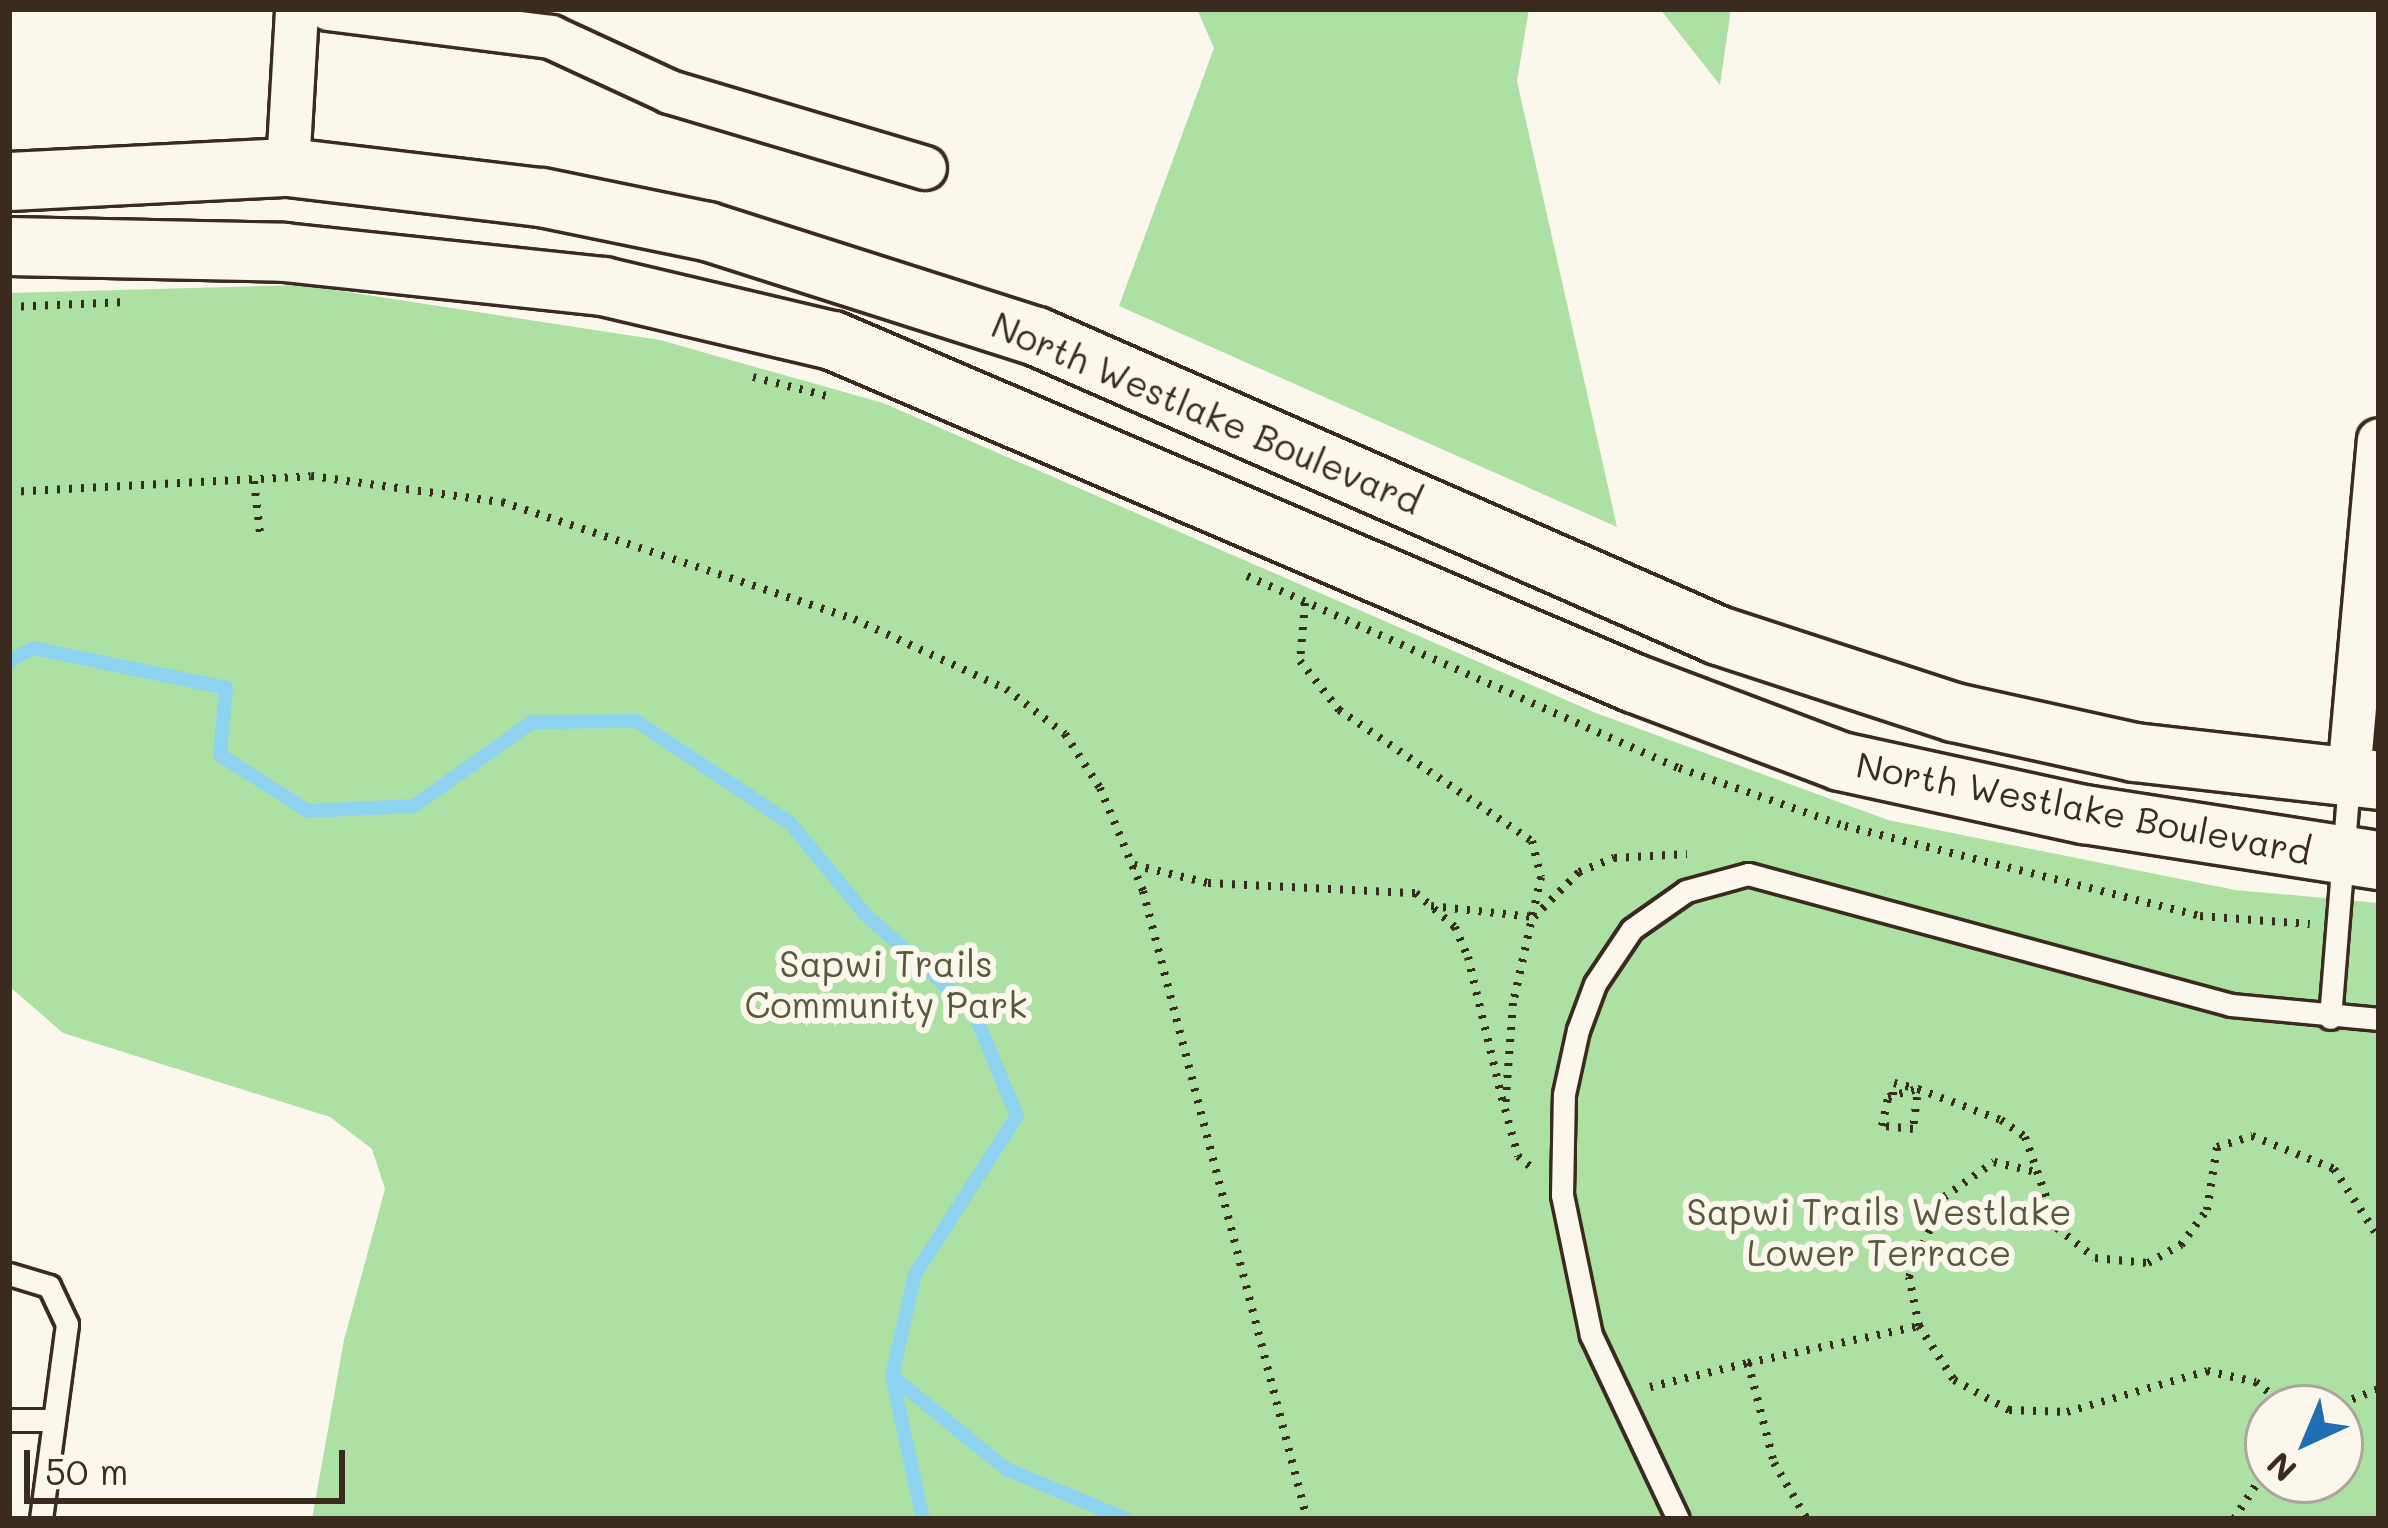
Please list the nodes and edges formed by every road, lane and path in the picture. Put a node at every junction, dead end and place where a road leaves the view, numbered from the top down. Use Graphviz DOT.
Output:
graph roads {
  1 [pos="297,9"];
  2 [pos="329,9"];
  3 [pos="552,23"];
  4 [pos="288,166"];
  5 [pos="925,168"];
  6 [pos="9,181"];
  7 [pos="9,245"];
  8 [pos="148,301"];
  9 [pos="9,307"];
  10 [pos="742,374"];
  11 [pos="854,404"];
  12 [pos="2379,440"];
  13 [pos="254,481"];
  14 [pos="9,492"];
  15 [pos="260,533"];
  16 [pos="1328,552"];
  17 [pos="1241,574"];
  18 [pos="1305,603"];
  19 [pos="2364,778"];
  20 [pos="1692,853"];
  21 [pos="2361,858"];
  22 [pos="1132,865"];
  23 [pos="1431,906"];
  24 [pos="1534,917"];
  25 [pos="2337,927"];
  26 [pos="2330,1018"];
  27 [pos="2379,1019"];
  28 [pos="1917,1093"];
  29 [pos="1505,1109"];
  30 [pos="2040,1173"];
  31 [pos="1562,1195"];
  32 [pos="2379,1238"];
  33 [pos="9,1274"];
  34 [pos="1919,1326"];
  35 [pos="1748,1363"];
  36 [pos="2258,1384"];
  37 [pos="1620,1409"];
  38 [pos="9,1420"];
  39 [pos="54,1420"];
  40 [pos="40,1519"];
  41 [pos="1307,1519"];
  42 [pos="1678,1519"];
  43 [pos="1807,1519"];
  1 -- 4 [label="street"];
  2 -- 3 [label="street"];
  3 -- 5 [label="street"];
  4 -- 6 [label="main road, North Westlake Boulevard"];
  4 -- 19 [label="main road, North Westlake Boulevard"];
  7 -- 16 [label="main road, North Westlake Boulevard"];
  8 -- 9 [label="path"];
  10 -- 11 [label="path"];
  12 -- 19 [label="street"];
  13 -- 14 [label="path"];
  13 -- 15 [label="path"];
  13 -- 22 [label="path"];
  16 -- 18 [label="path"];
  16 -- 21 [label="main road, North Westlake Boulevard"];
  17 -- 18 [label="path"];
  18 -- 24 [label="path"];
  18 -- 25 [label="path"];
  19 -- 21 [label="lane"];
  20 -- 24 [label="path"];
  21 -- 25 [label="lane"];
  22 -- 23 [label="path"];
  22 -- 41 [label="path"];
  23 -- 24 [label="path"];
  23 -- 29 [label="path"];
  24 -- 29 [label="path"];
  25 -- 26 [label="lane"];
  26 -- 27 [label="lane"];
  26 -- 31 [label="lane"];
  28 -- 28 [label="path"];
  28 -- 30 [label="path"];
  29 -- 31 [label="path"];
  30 -- 32 [label="path"];
  30 -- 34 [label="path"];
  31 -- 37 [label="lane"];
  33 -- 39 [label="lane"];
  34 -- 35 [label="path"];
  34 -- 36 [label="path"];
  35 -- 37 [label="path"];
  35 -- 43 [label="path"];
  37 -- 42 [label="lane"];
  38 -- 39 [label="lane"];
  39 -- 40 [label="lane"];
}
